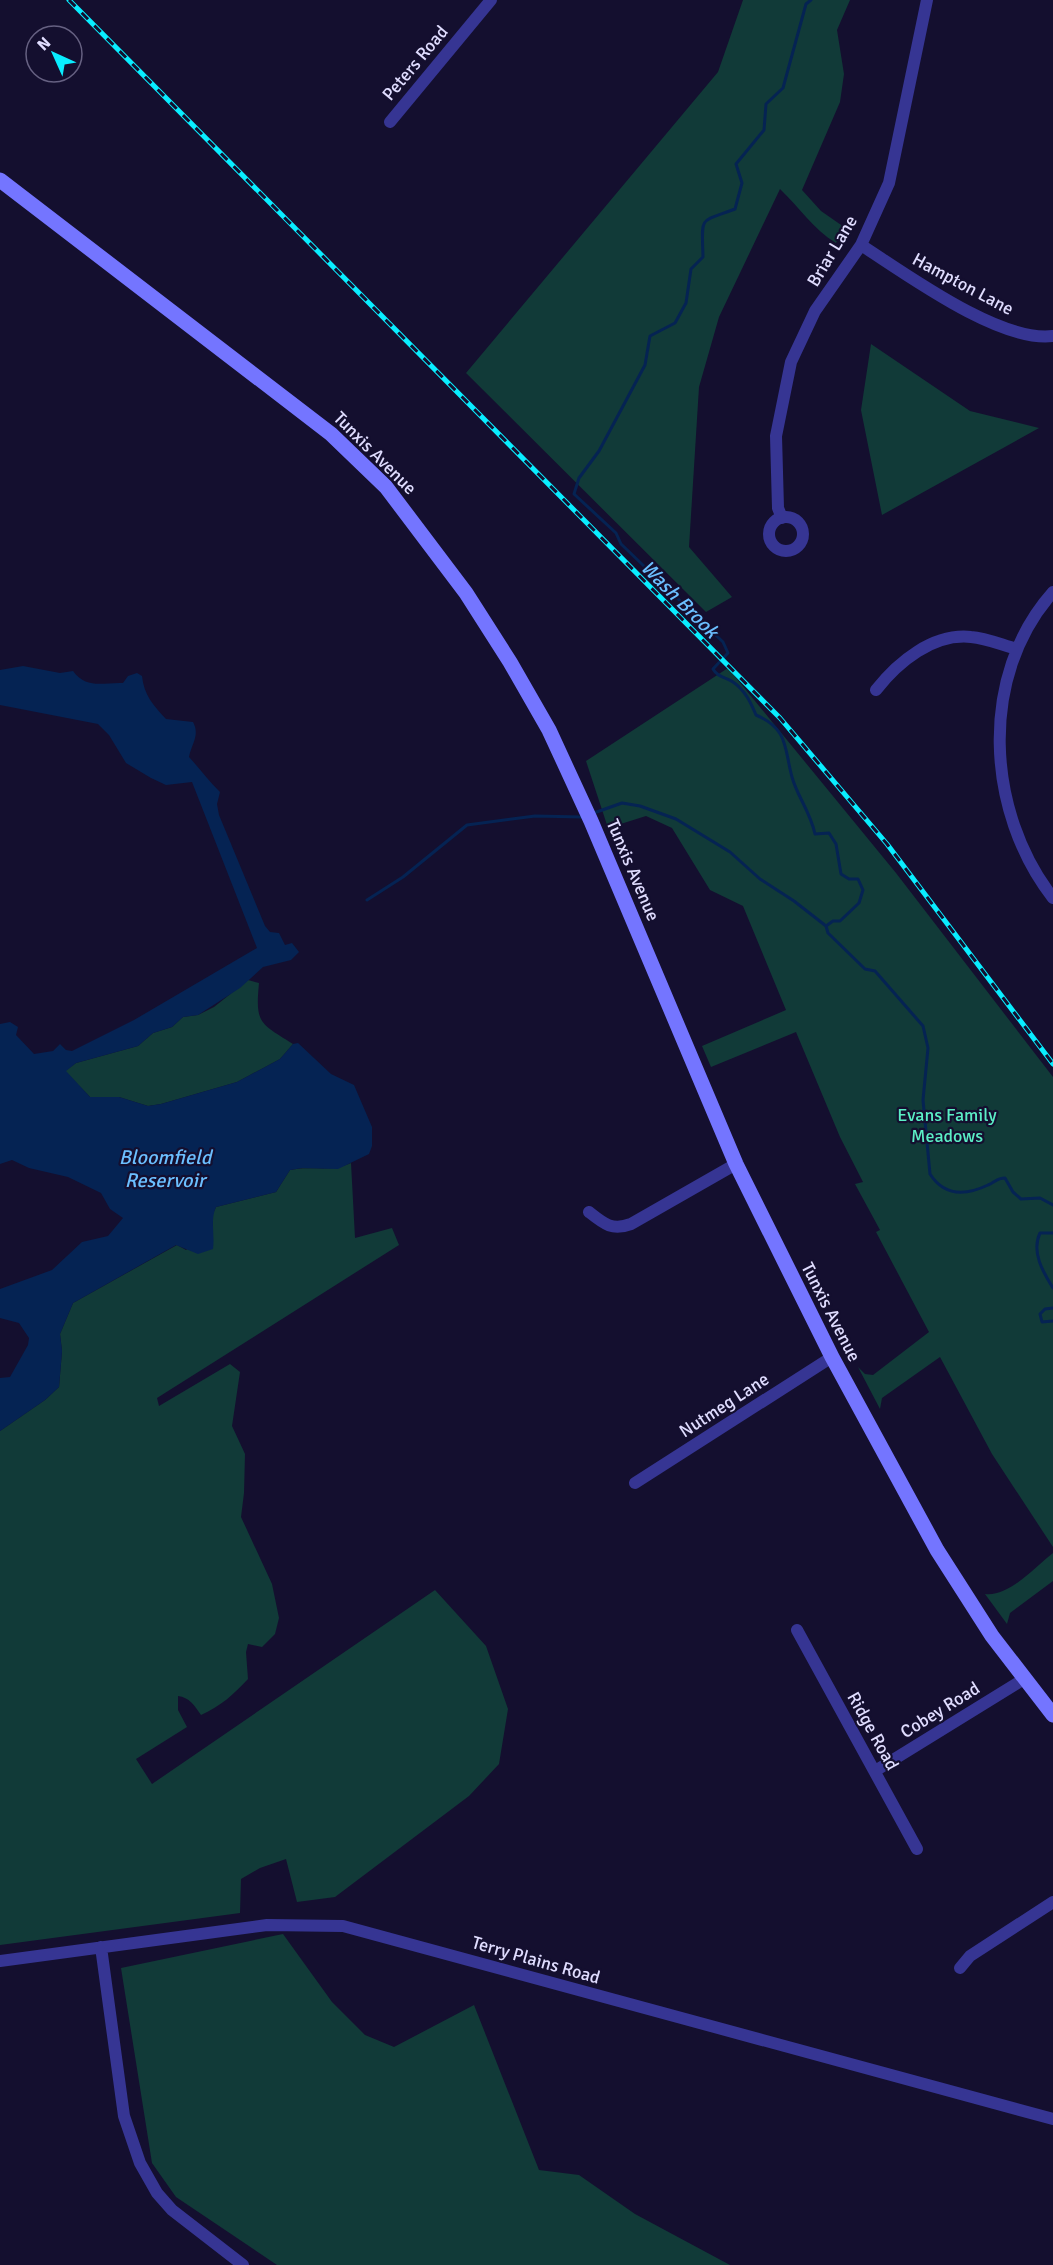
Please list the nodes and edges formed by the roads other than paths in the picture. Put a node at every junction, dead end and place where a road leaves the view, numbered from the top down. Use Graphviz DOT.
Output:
graph roads {
  1 [pos="491,0"];
  2 [pos="927,0"];
  3 [pos="390,122"];
  4 [pos="0,180"];
  5 [pos="861,245"];
  6 [pos="1053,336"];
  7 [pos="782,518"];
  8 [pos="1053,592"];
  9 [pos="1017,649"];
  10 [pos="876,690"];
  11 [pos="1053,898"];
  12 [pos="736,1164"];
  13 [pos="589,1212"];
  14 [pos="832,1357"];
  15 [pos="635,1483"];
  16 [pos="797,1630"];
  17 [pos="1024,1679"];
  18 [pos="1053,1715"];
  19 [pos="875,1772"];
  20 [pos="917,1849"];
  21 [pos="1053,1902"];
  22 [pos="101,1947"];
  23 [pos="0,1961"];
  24 [pos="960,1968"];
  25 [pos="1053,2119"];
  26 [pos="243,2265"];
  1 -- 3 [label="street, Peters Road"];
  2 -- 5 [label="street, Briar Lane"];
  4 -- 12 [label="main road, Tunxis Avenue"];
  5 -- 6 [label="street, Hampton Lane"];
  5 -- 7 [label="street, Briar Lane"];
  8 -- 9 [label="street"];
  9 -- 10 [label="street"];
  9 -- 11 [label="street"];
  12 -- 13 [label="street"];
  12 -- 14 [label="main road, Tunxis Avenue"];
  14 -- 15 [label="street, Nutmeg Lane"];
  14 -- 17 [label="main road, Tunxis Avenue"];
  16 -- 19 [label="street, Ridge Road"];
  17 -- 18 [label="main road, Tunxis Avenue"];
  17 -- 19 [label="street, Cobey Road"];
  19 -- 20 [label="street, Ridge Road"];
  21 -- 24 [label="street"];
  22 -- 23 [label="street, Terry Plains Road"];
  22 -- 25 [label="street, Terry Plains Road"];
  22 -- 26 [label="street"];
}
